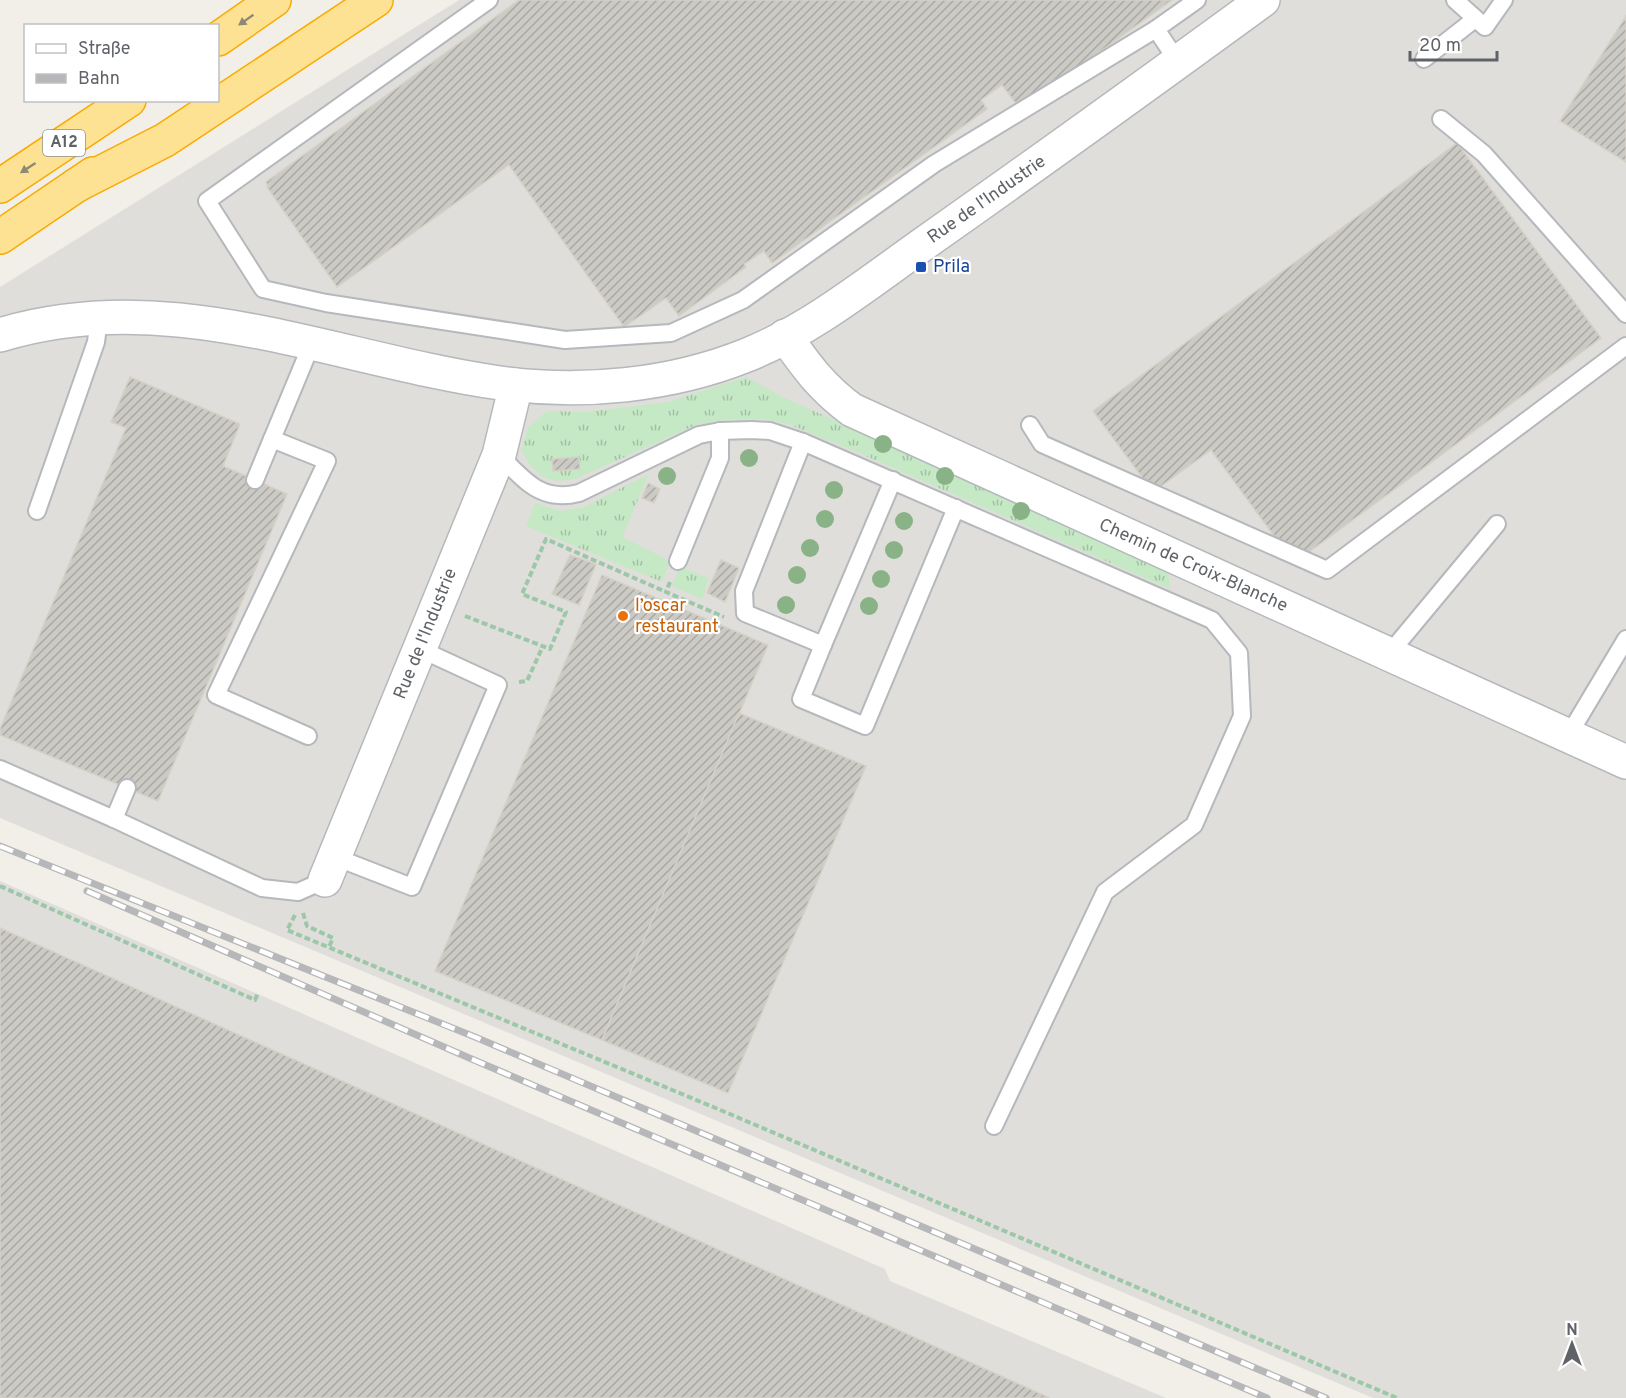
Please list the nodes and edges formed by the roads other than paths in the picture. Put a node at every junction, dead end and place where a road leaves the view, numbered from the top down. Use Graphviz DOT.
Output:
graph roads {
  1 [pos="274,0"];
  2 [pos="339,0"];
  3 [pos="376,0"];
  4 [pos="489,0"];
  5 [pos="1197,0"];
  6 [pos="1263,0"];
  7 [pos="1455,0"];
  8 [pos="1504,0"];
  9 [pos="1475,19"];
  10 [pos="1156,30"];
  11 [pos="219,38"];
  12 [pos="1424,59"];
  13 [pos="1178,62"];
  14 [pos="219,85"];
  15 [pos="126,102"];
  16 [pos="193,102"];
  17 [pos="1441,118"];
  18 [pos="0,186"];
  19 [pos="75,186"];
  20 [pos="0,237"];
  21 [pos="1626,314"];
  22 [pos="99,318"];
  23 [pos="0,335"];
  24 [pos="785,336"];
  25 [pos="312,343"];
  26 [pos="1626,346"];
  27 [pos="516,385"];
  28 [pos="1030,425"];
  29 [pos="720,431"];
  30 [pos="272,439"];
  31 [pos="803,442"];
  32 [pos="499,455"];
  33 [pos="255,480"];
  34 [pos="893,480"];
  35 [pos="956,508"];
  36 [pos="37,511"];
  37 [pos="1497,524"];
  38 [pos="678,561"];
  39 [pos="1626,639"];
  40 [pos="823,645"];
  41 [pos="420,649"];
  42 [pos="1388,655"];
  43 [pos="308,736"];
  44 [pos="1568,736"];
  45 [pos="1626,762"];
  46 [pos="0,769"];
  47 [pos="127,788"];
  48 [pos="114,819"];
  49 [pos="330,868"];
  50 [pos="994,1126"];
  1 -- 11 [label="highway, one-way"];
  2 -- 14 [label="highway"];
  3 -- 19 [label="highway"];
  4 -- 10 [label="lane"];
  5 -- 10 [label="lane"];
  6 -- 13 [label="street, Rue de l'Industrie"];
  7 -- 9 [label="lane"];
  8 -- 9 [label="lane"];
  9 -- 12 [label="lane"];
  10 -- 13 [label="lane"];
  13 -- 24 [label="street, Rue de l'Industrie"];
  15 -- 18 [label="highway, A12, one-way"];
  16 -- 19 [label="highway, A12"];
  17 -- 21 [label="lane"];
  19 -- 20 [label="highway, A12"];
  22 -- 23 [label="street, Rue de l'Industrie"];
  22 -- 25 [label="street, Rue de l'Industrie"];
  22 -- 36 [label="lane"];
  24 -- 27 [label="street, Rue de l'Industrie"];
  24 -- 42 [label="street, Chemin de Croix-Blanche"];
  25 -- 27 [label="street, Rue de l'Industrie"];
  25 -- 30 [label="lane"];
  26 -- 28 [label="lane"];
  27 -- 32 [label="street, Rue de l'Industrie"];
  29 -- 31 [label="lane"];
  29 -- 32 [label="lane"];
  29 -- 38 [label="lane"];
  30 -- 33 [label="lane"];
  30 -- 43 [label="lane"];
  31 -- 34 [label="lane"];
  31 -- 40 [label="lane"];
  32 -- 41 [label="street, Rue de l'Industrie"];
  34 -- 35 [label="lane"];
  34 -- 40 [label="lane"];
  35 -- 40 [label="lane"];
  35 -- 50 [label="lane"];
  37 -- 42 [label="lane"];
  39 -- 44 [label="lane"];
  41 -- 49 [label="street, Rue de l'Industrie"];
  41 -- 49 [label="lane"];
  42 -- 44 [label="street, Chemin de Croix-Blanche"];
  44 -- 45 [label="street, Chemin de Croix-Blanche"];
  46 -- 48 [label="lane"];
  47 -- 48 [label="lane"];
  48 -- 49 [label="lane"];
}
